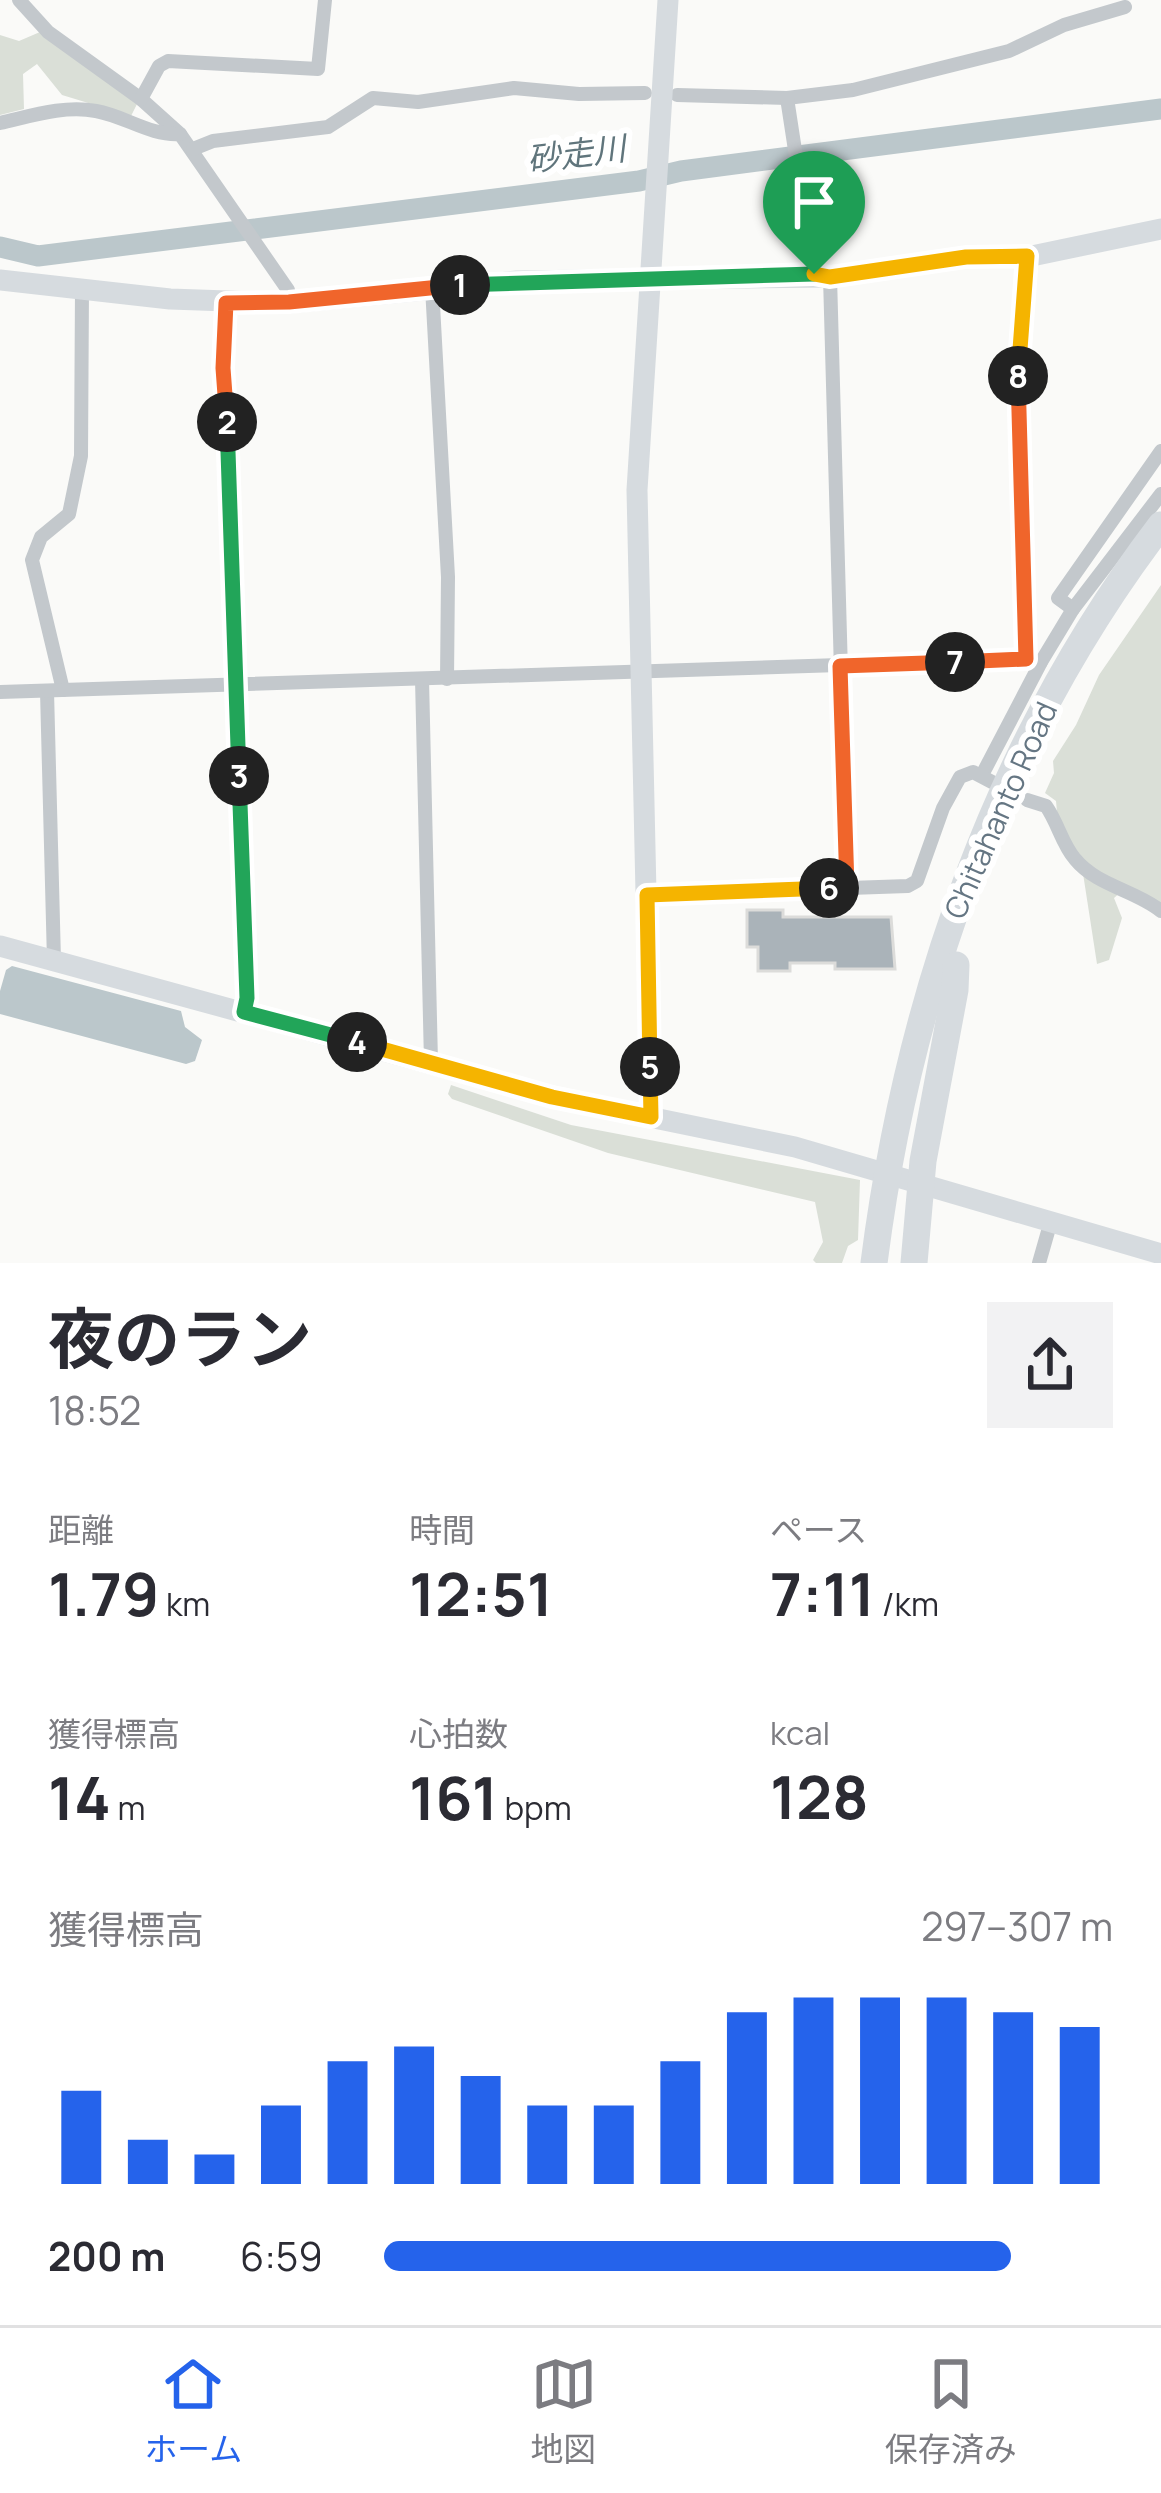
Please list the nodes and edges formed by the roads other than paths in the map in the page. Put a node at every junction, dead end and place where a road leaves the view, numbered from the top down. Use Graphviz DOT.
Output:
graph roads {
  1 [pos="20,0"];
  2 [pos="325,0"];
  3 [pos="668,0"];
  4 [pos="1125,8"];
  5 [pos="646,93"];
  6 [pos="676,95"];
  7 [pos="787,98"];
  8 [pos="141,99"];
  9 [pos="0,123"];
  10 [pos="180,134"];
  11 [pos="193,149"];
  12 [pos="1161,230"];
  13 [pos="1027,256"];
  14 [pos="822,275"];
  15 [pos="649,277"];
  16 [pos="0,280"];
  17 [pos="432,287"];
  18 [pos="82,289"];
  19 [pos="289,302"];
  20 [pos="226,303"];
  21 [pos="1161,452"];
  22 [pos="1161,494"];
  23 [pos="1161,525"];
  24 [pos="1161,553"];
  25 [pos="1073,609"];
  26 [pos="1033,661"];
  27 [pos="840,666"];
  28 [pos="640,673"];
  29 [pos="422,679"];
  30 [pos="447,679"];
  31 [pos="236,683"];
  32 [pos="55,690"];
  33 [pos="0,692"];
  34 [pos="1027,800"];
  35 [pos="847,887"];
  36 [pos="647,895"];
  37 [pos="1161,911"];
  38 [pos="0,946"];
  39 [pos="54,961"];
  40 [pos="956,965"];
  41 [pos="244,1012"];
  42 [pos="431,1062"];
  43 [pos="651,1117"];
  44 [pos="1051,1221"];
  45 [pos="1161,1254"];
  46 [pos="874,1263"];
  47 [pos="892,1263"];
  48 [pos="914,1263"];
  49 [pos="1039,1263"];
  1 -- 8 [label="street"];
  2 -- 8 [label="street"];
  3 -- 15 [label="street"];
  4 -- 7 [label="street"];
  5 -- 11 [label="street"];
  6 -- 7 [label="street"];
  7 -- 14 [label="street"];
  8 -- 10 [label="street"];
  9 -- 10 [label="street"];
  10 -- 11 [label="street"];
  11 -- 19 [label="street"];
  12 -- 13 [label="street"];
  13 -- 14 [label="street"];
  13 -- 26 [label="street"];
  14 -- 15 [label="street"];
  14 -- 27 [label="street"];
  15 -- 17 [label="street"];
  15 -- 28 [label="street"];
  16 -- 18 [label="street"];
  17 -- 19 [label="street"];
  17 -- 30 [label="street"];
  18 -- 20 [label="street"];
  18 -- 32 [label="street"];
  19 -- 20 [label="street"];
  20 -- 31 [label="street"];
  21 -- 25 [label="street"];
  22 -- 25 [label="street"];
  23 -- 46 [label="highway, Chitahanto Road"];
  24 -- 40 [label="highway, Chitahanto Road"];
  25 -- 26 [label="street"];
  26 -- 27 [label="street"];
  26 -- 35 [label="street"];
  27 -- 28 [label="street"];
  27 -- 35 [label="street"];
  28 -- 30 [label="street"];
  28 -- 36 [label="street"];
  29 -- 30 [label="street"];
  29 -- 31 [label="street"];
  29 -- 42 [label="street"];
  31 -- 32 [label="street"];
  31 -- 41 [label="street"];
  32 -- 33 [label="street"];
  32 -- 39 [label="street"];
  34 -- 37 [label="street"];
  35 -- 36 [label="street"];
  36 -- 43 [label="street"];
  38 -- 39 [label="street"];
  39 -- 41 [label="street"];
  40 -- 47 [label="highway, Chitahanto Road"];
  40 -- 48 [label="highway"];
  41 -- 42 [label="street"];
  42 -- 43 [label="street"];
  43 -- 44 [label="street"];
  44 -- 45 [label="street"];
  44 -- 49 [label="street"];
}
